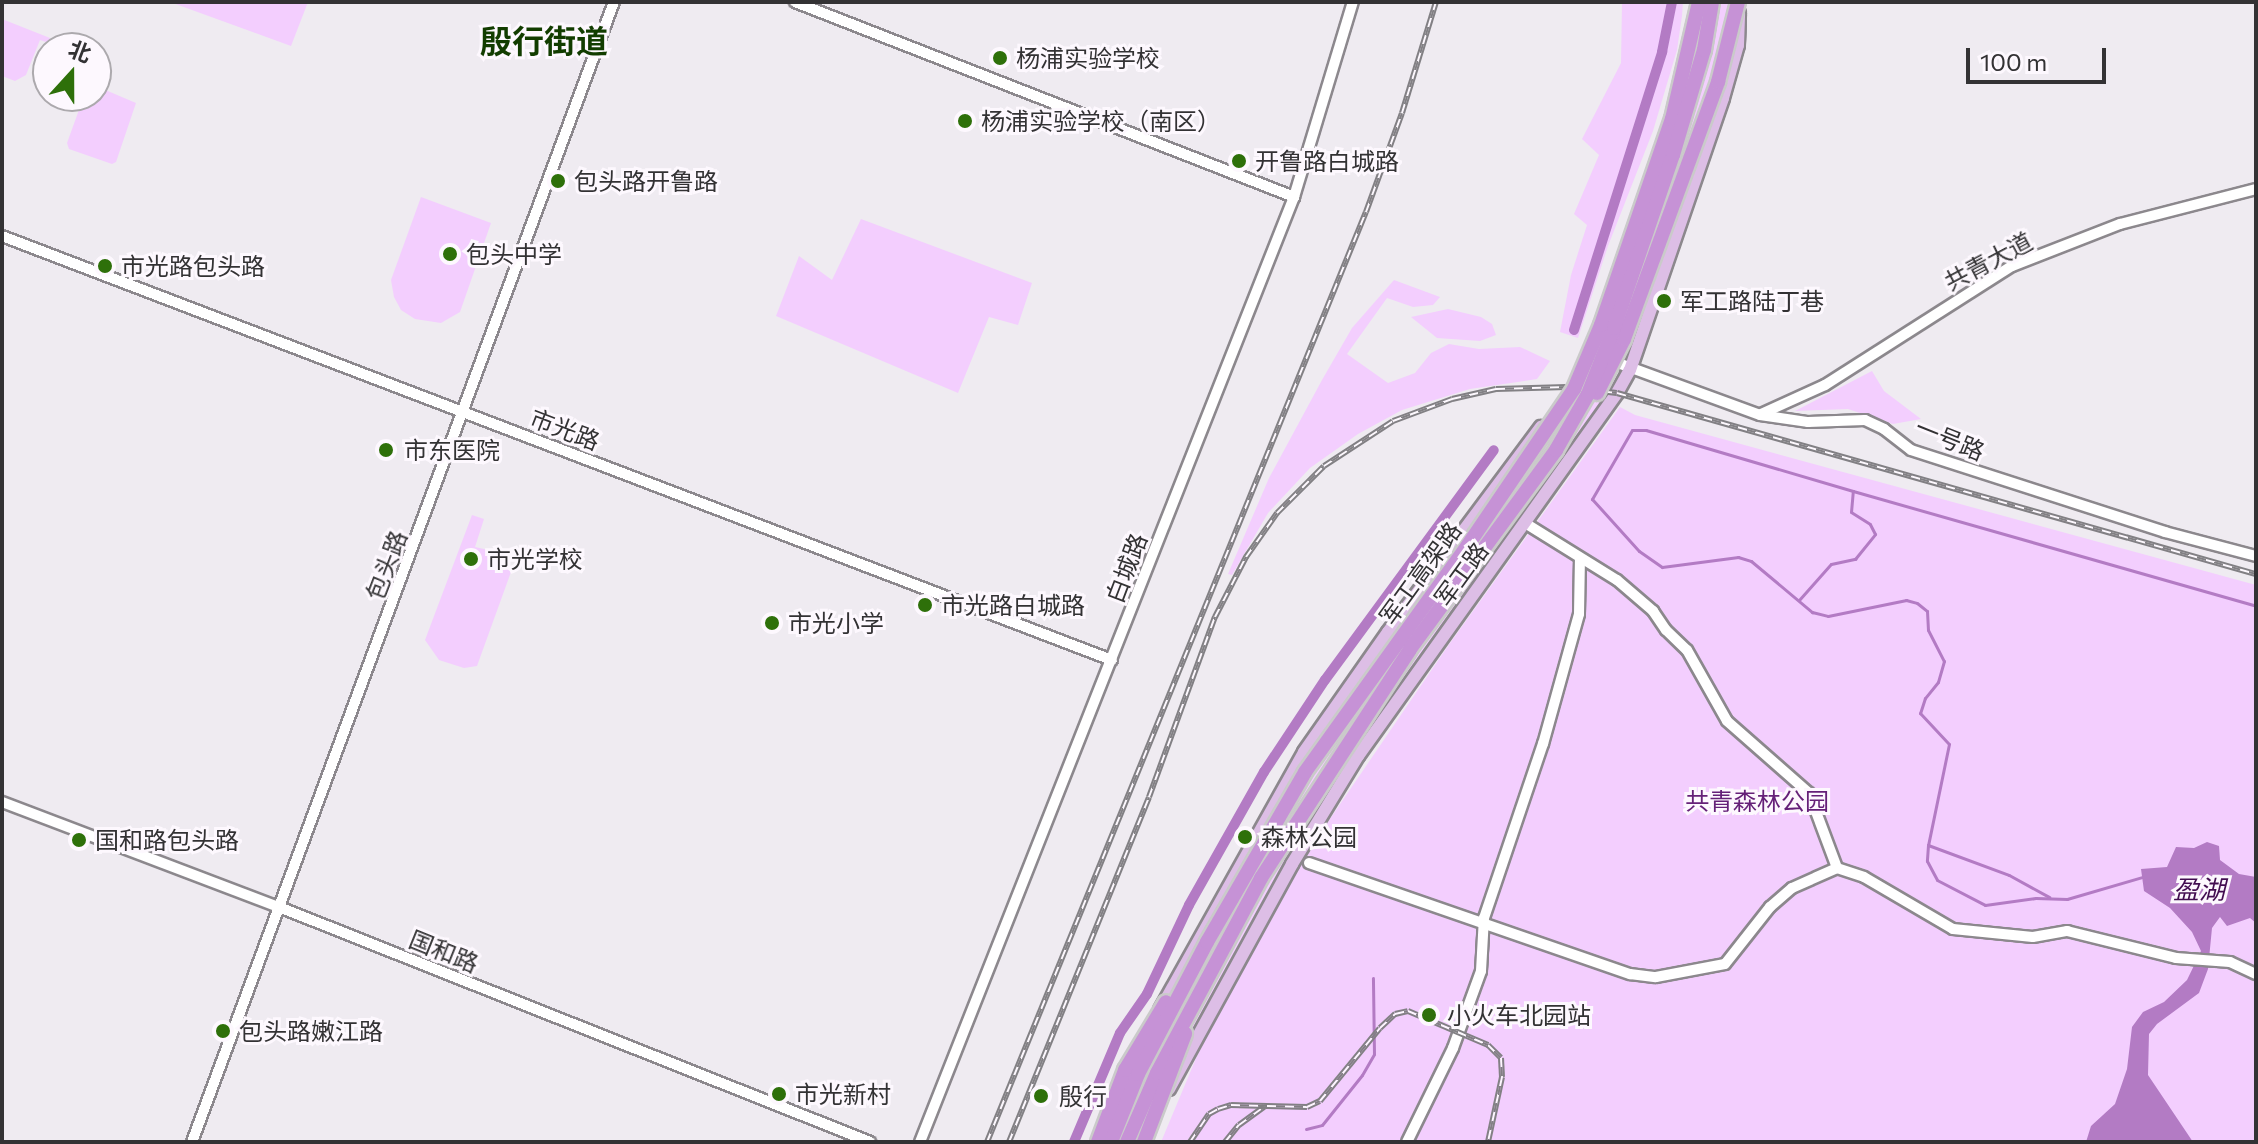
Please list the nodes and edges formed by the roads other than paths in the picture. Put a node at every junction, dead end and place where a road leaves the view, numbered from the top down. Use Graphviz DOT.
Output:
graph roads {
  1 [pos="614,2"];
  2 [pos="795,2"];
  3 [pos="1353,2"];
  4 [pos="1697,2"];
  5 [pos="1712,2"];
  6 [pos="1739,2"];
  7 [pos="2256,189"];
  8 [pos="1294,197"];
  9 [pos="2,236"];
  10 [pos="1587,350"];
  11 [pos="1630,370"];
  12 [pos="464,411"];
  13 [pos="1760,415"];
  14 [pos="1568,432"];
  15 [pos="1525,523"];
  16 [pos="2256,556"];
  17 [pos="1580,558"];
  18 [pos="1112,660"];
  19 [pos="2,802"];
  20 [pos="1309,863"];
  21 [pos="1837,868"];
  22 [pos="279,907"];
  23 [pos="1482,925"];
  24 [pos="1207,942"];
  25 [pos="2256,974"];
  26 [pos="1203,983"];
  27 [pos="192,1142"];
  28 [pos="870,1142"];
  29 [pos="920,1142"];
  30 [pos="1100,1142"];
  31 [pos="1111,1142"];
  32 [pos="1127,1142"];
  33 [pos="1143,1142"];
  34 [pos="1407,1142"];
  1 -- 12 [label="street, 包头路"];
  2 -- 8 [label="street"];
  3 -- 8 [label="street, 白城路"];
  4 -- 10 [label="main road, 军工路"];
  4 -- 24 [label="highway, 军工高架路, bridge"];
  5 -- 14 [label="highway, 军工高架路, bridge"];
  6 -- 11 [label="main road, 军工路"];
  6 -- 14 [label="highway, bridge"];
  7 -- 13 [label="street, 共青大道"];
  8 -- 18 [label="street, 白城路"];
  9 -- 12 [label="street, 市光路"];
  10 -- 11 [label="street, 一号路"];
  10 -- 30 [label="main road, 军工路"];
  11 -- 13 [label="street, 一号路"];
  11 -- 15 [label="main road, 军工路"];
  12 -- 18 [label="street, 市光路"];
  12 -- 22 [label="street, 包头路"];
  13 -- 16 [label="street, 一号路"];
  14 -- 26 [label="highway, 军工高架路, bridge"];
  15 -- 17 [label="street"];
  15 -- 33 [label="main road, 军工路"];
  17 -- 21 [label="street"];
  17 -- 23 [label="street"];
  18 -- 29 [label="street, 白城路"];
  19 -- 22 [label="street, 国和路"];
  20 -- 23 [label="street"];
  21 -- 23 [label="street"];
  21 -- 25 [label="street"];
  22 -- 27 [label="street, 包头路"];
  22 -- 28 [label="street, 国和路"];
  23 -- 34 [label="street"];
  24 -- 30 [label="highway, bridge"];
  24 -- 31 [label="highway, 军工高架路, bridge"];
  26 -- 32 [label="highway, 军工高架路, bridge"];
  26 -- 33 [label="highway, bridge"];
}
